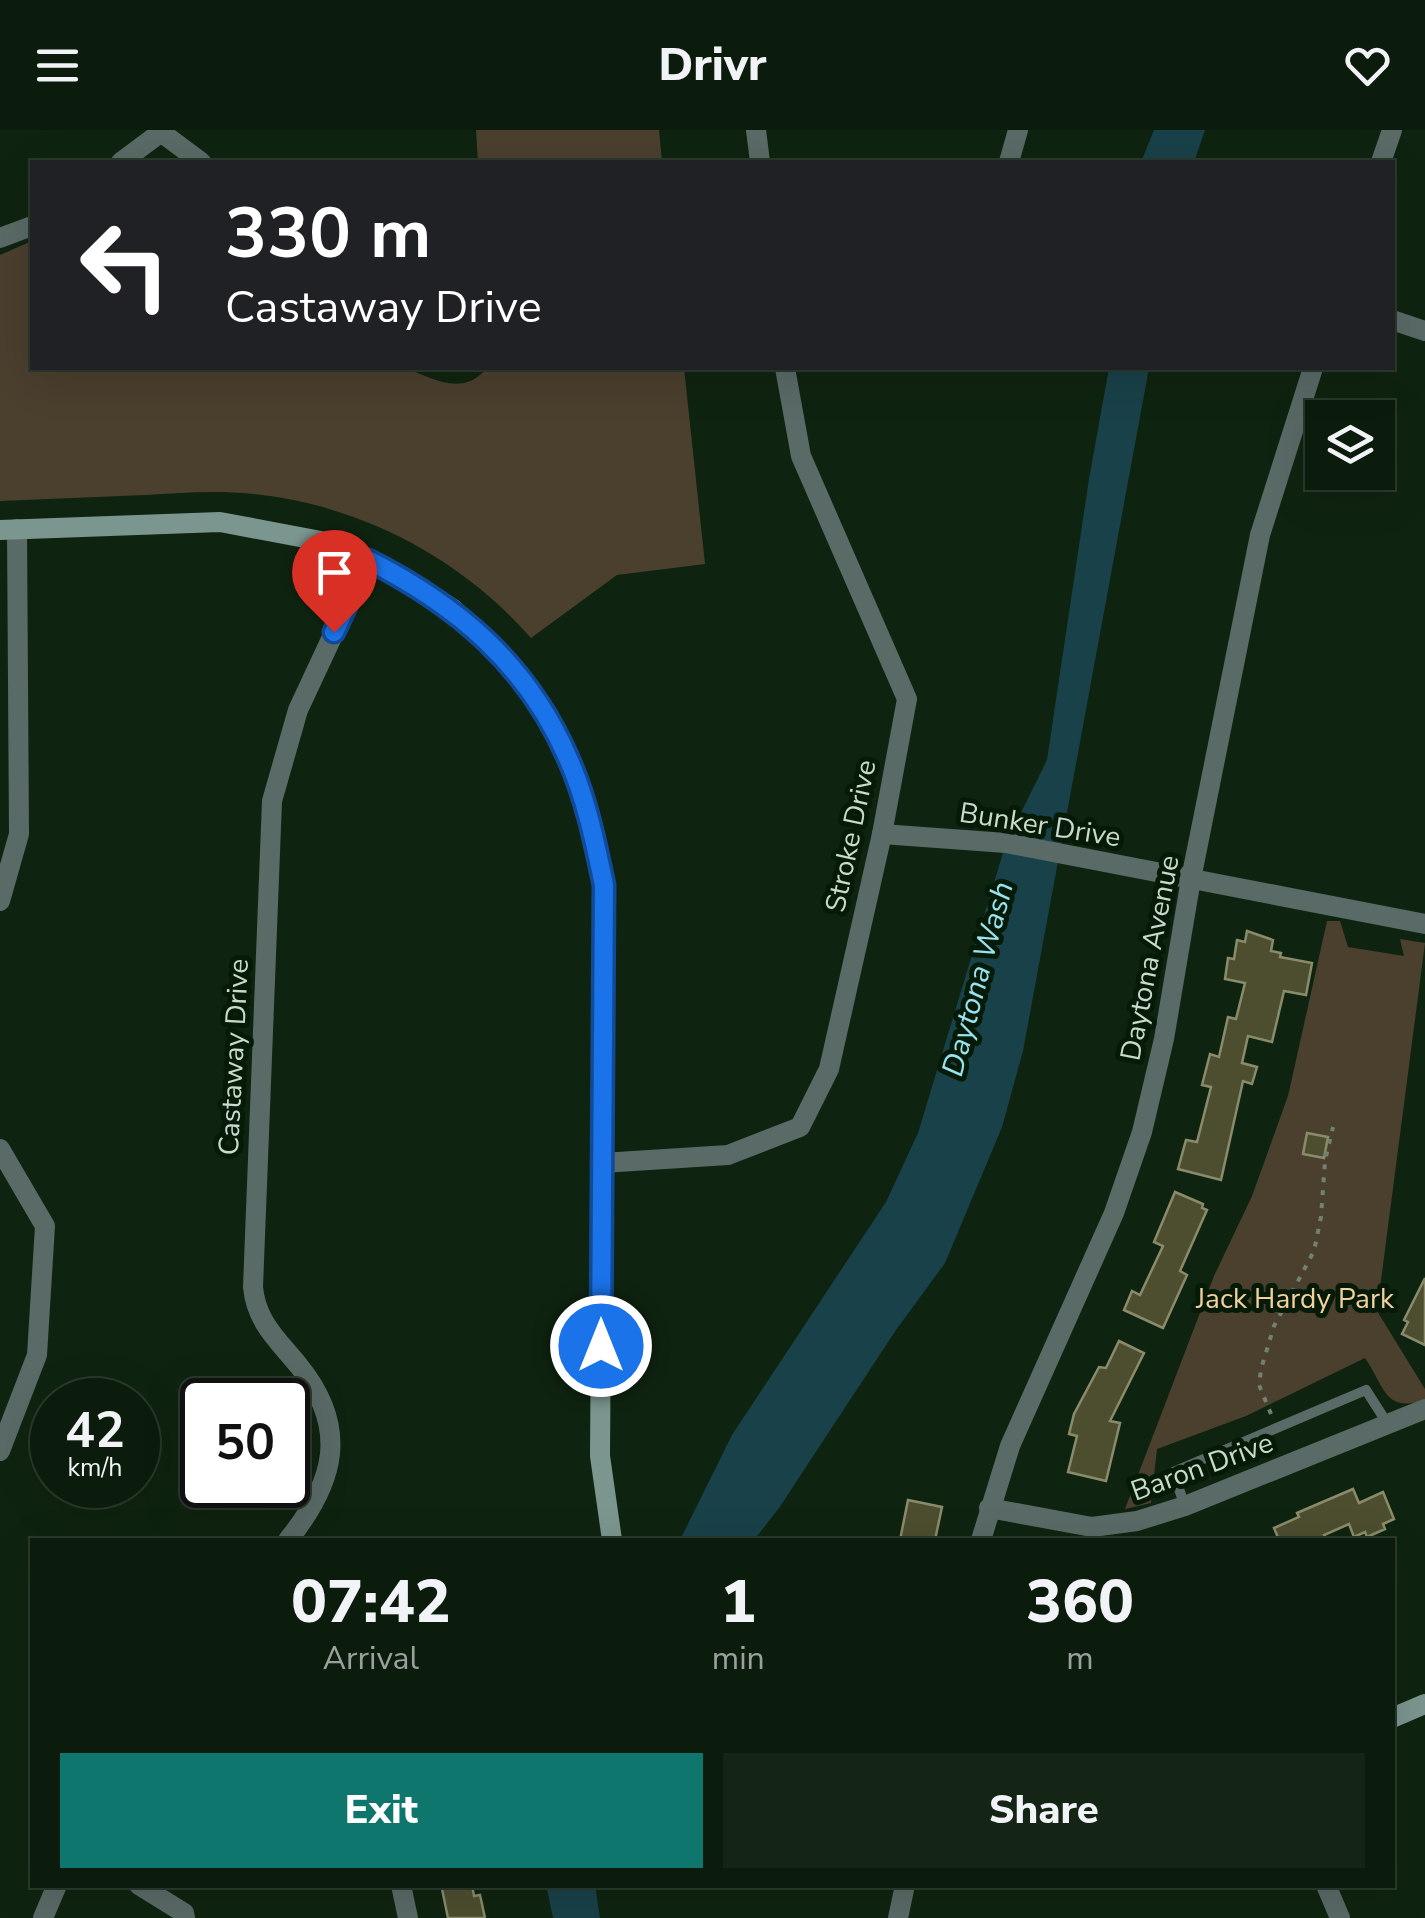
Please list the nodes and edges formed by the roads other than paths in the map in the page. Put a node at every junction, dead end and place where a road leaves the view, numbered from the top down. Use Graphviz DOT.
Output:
graph roads {
  1 [pos="756,130"];
  2 [pos="1018,130"];
  3 [pos="1392,130"];
  4 [pos="163,132"];
  5 [pos="124,160"];
  6 [pos="198,160"];
  7 [pos="760,160"];
  8 [pos="1010,160"];
  9 [pos="1382,160"];
  10 [pos="30,227"];
  11 [pos="0,238"];
  12 [pos="1395,321"];
  13 [pos="1425,331"];
  14 [pos="785,370"];
  15 [pos="1312,370"];
  16 [pos="8,530"];
  17 [pos="368,560"];
  18 [pos="882,834"];
  19 [pos="1192,879"];
  20 [pos="0,901"];
  21 [pos="1425,924"];
  22 [pos="0,1149"];
  23 [pos="602,1163"];
  24 [pos="1425,1409"];
  25 [pos="1387,1424"];
  26 [pos="0,1451"];
  27 [pos="1185,1506"];
  28 [pos="989,1508"];
  29 [pos="289,1538"];
  30 [pos="612,1538"];
  31 [pos="982,1538"];
  32 [pos="1425,1704"];
  33 [pos="1395,1717"];
  34 [pos="56,1888"];
  35 [pos="144,1888"];
  36 [pos="402,1888"];
  37 [pos="904,1888"];
  38 [pos="1327,1888"];
  39 [pos="43,1918"];
  40 [pos="186,1918"];
  41 [pos="408,1918"];
  42 [pos="898,1918"];
  43 [pos="1340,1918"];
  1 -- 7 [label="street"];
  2 -- 8 [label="street"];
  3 -- 9 [label="street"];
  4 -- 5 [label="street"];
  4 -- 6 [label="street"];
  10 -- 11 [label="street"];
  12 -- 13 [label="street"];
  14 -- 18 [label="street, Stroke Drive"];
  15 -- 19 [label="street, Daytona Avenue"];
  16 -- 17 [label="main road"];
  16 -- 20 [label="street"];
  17 -- 23 [label="main road"];
  17 -- 29 [label="street, Castaway Drive"];
  18 -- 19 [label="street, Bunker Drive"];
  18 -- 23 [label="street, Stroke Drive"];
  19 -- 21 [label="street, Bunker Drive"];
  19 -- 28 [label="street, Daytona Avenue"];
  22 -- 26 [label="street"];
  23 -- 30 [label="main road"];
  24 -- 25 [label="street, Baron Drive"];
  25 -- 27 [label="street, Baron Drive"];
  25 -- 27 [label="lane"];
  27 -- 28 [label="street, Baron Drive"];
  28 -- 31 [label="street, Daytona Avenue"];
  32 -- 33 [label="main road"];
  34 -- 39 [label="street"];
  35 -- 40 [label="street"];
  36 -- 41 [label="street"];
  37 -- 42 [label="street"];
  38 -- 43 [label="street"];
}
